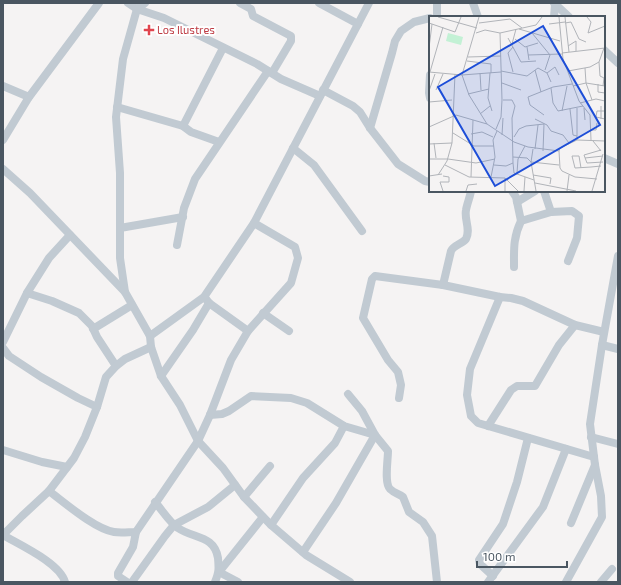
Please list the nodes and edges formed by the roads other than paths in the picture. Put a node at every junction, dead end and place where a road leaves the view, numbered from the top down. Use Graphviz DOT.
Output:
graph roads {
  1 [pos="99,3"];
  2 [pos="128,3"];
  3 [pos="145,3"];
  4 [pos="240,3"];
  5 [pos="319,3"];
  6 [pos="369,3"];
  7 [pos="437,3"];
  8 [pos="473,3"];
  9 [pos="554,4"];
  10 [pos="137,9"];
  11 [pos="434,16"];
  12 [pos="478,16"];
  13 [pos="554,16"];
  14 [pos="567,16"];
  15 [pos="429,18"];
  16 [pos="358,24"];
  17 [pos="223,48"];
  18 [pos="605,51"];
  19 [pos="618,63"];
  20 [pos="270,72"];
  21 [pos="3,86"];
  22 [pos="322,93"];
  23 [pos="29,97"];
  24 [pos="117,107"];
  25 [pos="183,126"];
  26 [pos="370,128"];
  27 [pos="3,140"];
  28 [pos="220,142"];
  29 [pos="293,148"];
  30 [pos="605,158"];
  31 [pos="618,164"];
  32 [pos="3,169"];
  33 [pos="429,182"];
  34 [pos="471,192"];
  35 [pos="513,192"];
  36 [pos="533,192"];
  37 [pos="544,192"];
  38 [pos="517,202"];
  39 [pos="551,212"];
  40 [pos="183,217"];
  41 [pos="521,221"];
  42 [pos="254,222"];
  43 [pos="120,228"];
  44 [pos="362,230"];
  45 [pos="70,235"];
  46 [pos="177,245"];
  47 [pos="618,260"];
  48 [pos="568,261"];
  49 [pos="514,267"];
  50 [pos="443,285"];
  51 [pos="125,292"];
  52 [pos="27,293"];
  53 [pos="500,297"];
  54 [pos="207,300"];
  55 [pos="132,305"];
  56 [pos="263,313"];
  57 [pos="575,325"];
  58 [pos="93,329"];
  59 [pos="248,330"];
  60 [pos="289,331"];
  61 [pos="604,332"];
  62 [pos="150,336"];
  63 [pos="3,342"];
  64 [pos="602,344"];
  65 [pos="151,347"];
  66 [pos="3,348"];
  67 [pos="618,348"];
  68 [pos="116,366"];
  69 [pos="161,376"];
  70 [pos="348,394"];
  71 [pos="399,398"];
  72 [pos="98,407"];
  73 [pos="210,415"];
  74 [pos="344,426"];
  75 [pos="488,426"];
  76 [pos="375,435"];
  77 [pos="591,437"];
  78 [pos="528,438"];
  79 [pos="198,441"];
  80 [pos="618,444"];
  81 [pos="566,449"];
  82 [pos="3,450"];
  83 [pos="594,461"];
  84 [pos="270,466"];
  85 [pos="67,467"];
  86 [pos="235,485"];
  87 [pos="49,492"];
  88 [pos="244,497"];
  89 [pos="155,502"];
  90 [pos="263,517"];
  91 [pos="571,523"];
  92 [pos="174,525"];
  93 [pos="271,525"];
  94 [pos="136,532"];
  95 [pos="303,552"];
  96 [pos="612,569"];
  97 [pos="219,572"];
  98 [pos="490,579"];
  99 [pos="63,580"];
  100 [pos="126,582"];
  101 [pos="132,582"];
  102 [pos="214,582"];
  103 [pos="238,582"];
  104 [pos="350,582"];
  105 [pos="437,582"];
  106 [pos="566,582"];
  107 [pos="601,582"];
  1 -- 23 [label="street"];
  2 -- 10 [label="street"];
  3 -- 10 [label="street"];
  4 -- 20 [label="street"];
  5 -- 16 [label="street"];
  6 -- 16 [label="street"];
  7 -- 11 [label="street"];
  8 -- 12 [label="street"];
  9 -- 13 [label="street"];
  9 -- 14 [label="street"];
  10 -- 17 [label="street"];
  10 -- 24 [label="street"];
  15 -- 26 [label="street"];
  16 -- 22 [label="street"];
  17 -- 20 [label="street"];
  17 -- 25 [label="street"];
  18 -- 19 [label="street"];
  20 -- 22 [label="street"];
  20 -- 28 [label="street"];
  21 -- 23 [label="street"];
  22 -- 26 [label="street"];
  22 -- 29 [label="street"];
  23 -- 27 [label="street"];
  24 -- 25 [label="street"];
  24 -- 43 [label="street"];
  25 -- 28 [label="street"];
  26 -- 33 [label="street"];
  28 -- 40 [label="street"];
  29 -- 42 [label="street"];
  29 -- 44 [label="street"];
  30 -- 31 [label="street"];
  32 -- 45 [label="street"];
  34 -- 50 [label="street"];
  35 -- 38 [label="street"];
  36 -- 38 [label="street"];
  37 -- 39 [label="street"];
  38 -- 41 [label="street"];
  39 -- 41 [label="street"];
  39 -- 48 [label="street"];
  40 -- 43 [label="street"];
  40 -- 46 [label="street"];
  41 -- 49 [label="street"];
  42 -- 54 [label="street"];
  42 -- 56 [label="street"];
  43 -- 51 [label="street"];
  45 -- 51 [label="street"];
  45 -- 52 [label="street"];
  47 -- 61 [label="street"];
  50 -- 53 [label="street"];
  50 -- 71 [label="street"];
  51 -- 55 [label="street"];
  52 -- 58 [label="street"];
  52 -- 63 [label="street"];
  53 -- 57 [label="street"];
  53 -- 75 [label="street"];
  54 -- 59 [label="street"];
  54 -- 62 [label="street"];
  54 -- 69 [label="street"];
  55 -- 58 [label="street"];
  55 -- 62 [label="street"];
  56 -- 59 [label="street"];
  56 -- 60 [label="street"];
  57 -- 61 [label="street"];
  57 -- 75 [label="street"];
  58 -- 68 [label="street"];
  59 -- 73 [label="street"];
  61 -- 64 [label="street"];
  62 -- 65 [label="street"];
  64 -- 67 [label="street"];
  64 -- 77 [label="street"];
  65 -- 68 [label="street"];
  65 -- 69 [label="street"];
  66 -- 72 [label="street"];
  68 -- 72 [label="street"];
  69 -- 79 [label="street"];
  70 -- 76 [label="street"];
  72 -- 85 [label="street"];
  73 -- 74 [label="street"];
  73 -- 79 [label="street"];
  74 -- 76 [label="street"];
  74 -- 93 [label="street"];
  75 -- 78 [label="street"];
  76 -- 95 [label="street"];
  76 -- 105 [label="street"];
  77 -- 80 [label="street"];
  77 -- 83 [label="street"];
  78 -- 81 [label="street"];
  78 -- 98 [label="street"];
  79 -- 86 [label="street"];
  79 -- 89 [label="street"];
  81 -- 83 [label="street"];
  81 -- 98 [label="street"];
  82 -- 85 [label="street"];
  83 -- 91 [label="street"];
  83 -- 106 [label="street"];
  84 -- 88 [label="street"];
  85 -- 87 [label="street"];
  86 -- 88 [label="street"];
  86 -- 92 [label="street"];
  87 -- 94 [label="street"];
  87 -- 99 [label="street"];
  88 -- 90 [label="street"];
  89 -- 92 [label="street"];
  89 -- 94 [label="street"];
  90 -- 93 [label="street"];
  90 -- 97 [label="street"];
  92 -- 97 [label="street"];
  92 -- 101 [label="street"];
  93 -- 95 [label="street"];
  94 -- 100 [label="street"];
  95 -- 104 [label="street"];
  96 -- 107 [label="street"];
  97 -- 102 [label="street"];
  97 -- 103 [label="street"];
}
